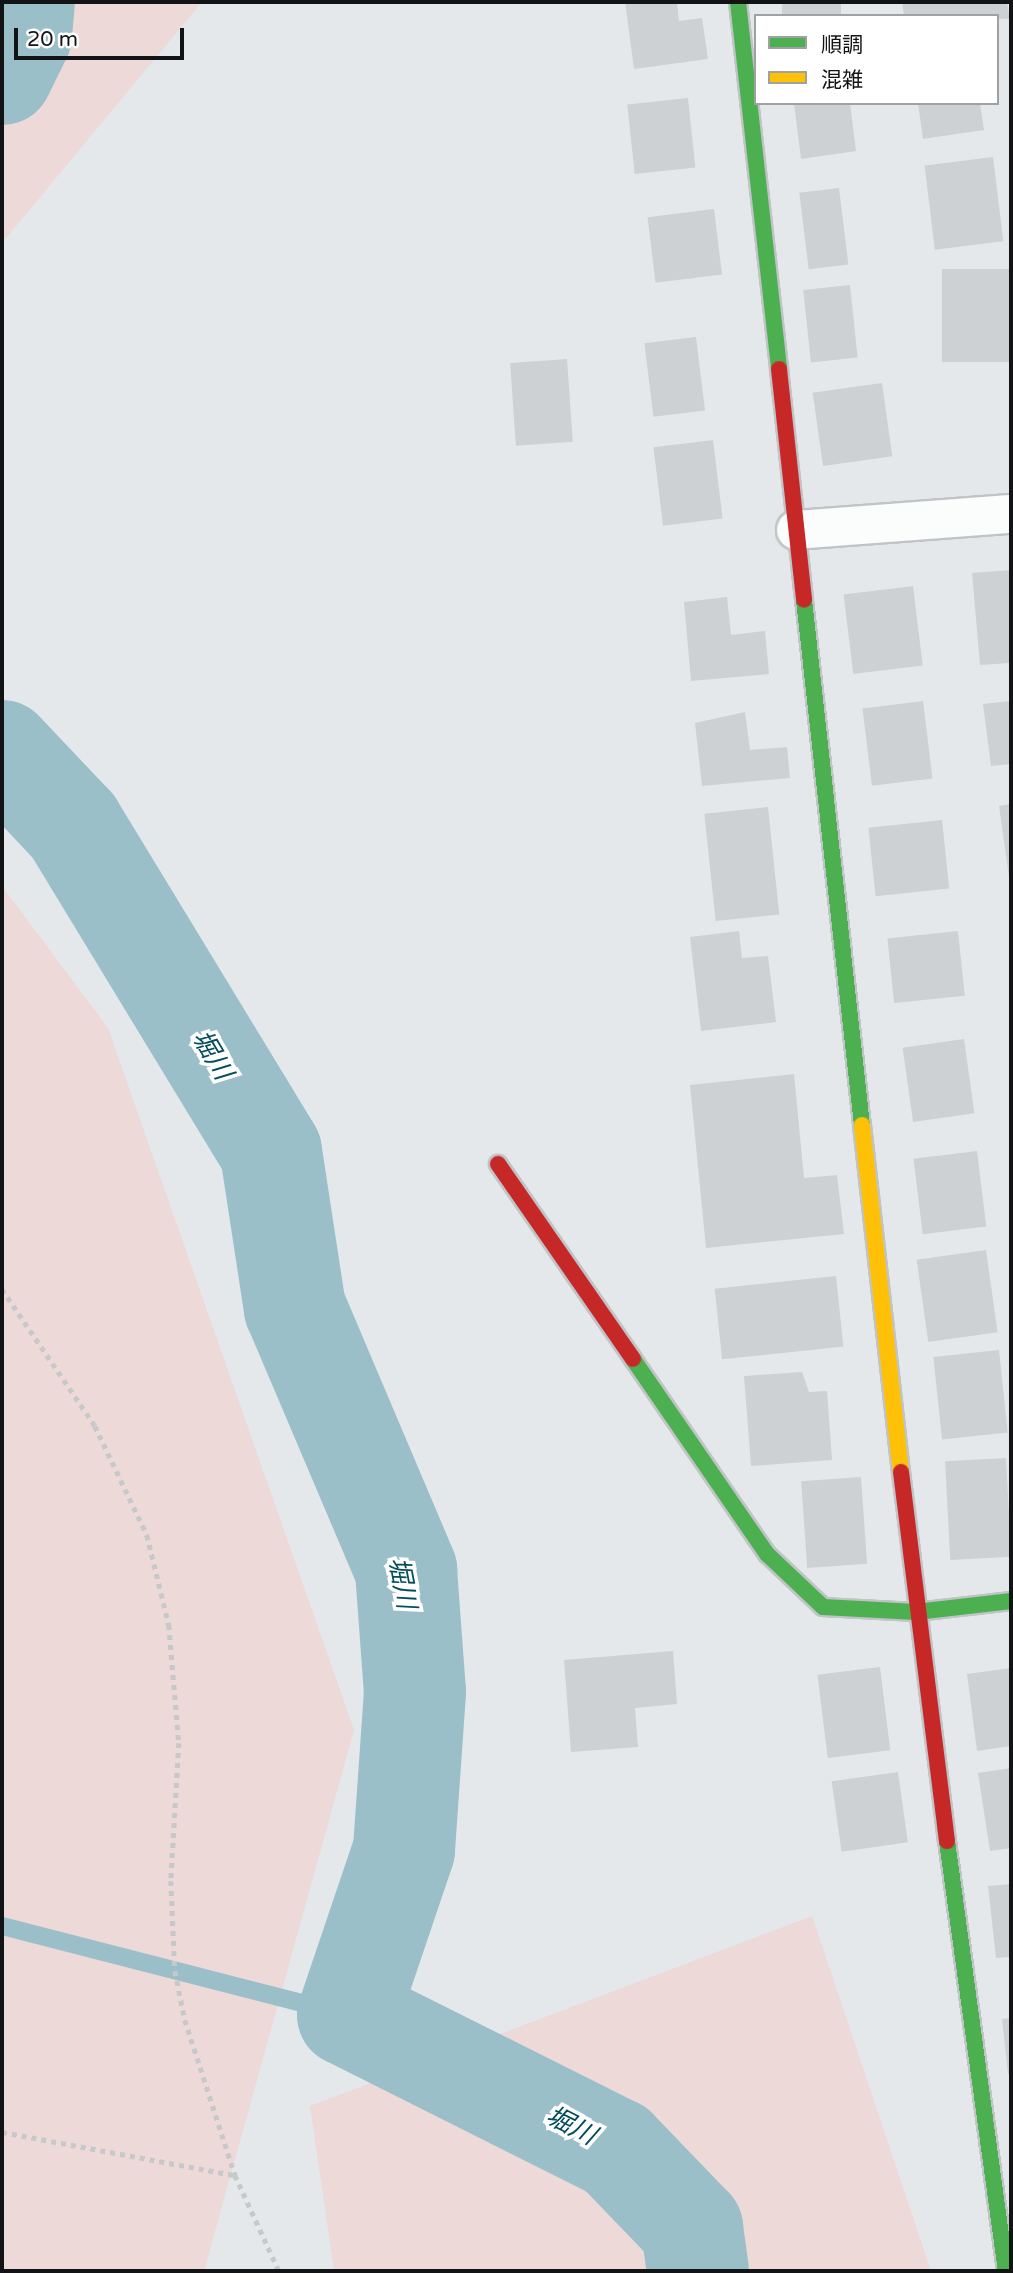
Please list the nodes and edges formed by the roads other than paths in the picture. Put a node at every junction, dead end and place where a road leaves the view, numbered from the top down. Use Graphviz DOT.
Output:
graph roads {
  1 [pos="738,2"];
  2 [pos="1011,514"];
  3 [pos="796,530"];
  4 [pos="498,1164"];
  5 [pos="1011,1601"];
  6 [pos="916,1612"];
  7 [pos="1006,2271"];
  1 -- 3 [label="street"];
  2 -- 3 [label="street"];
  3 -- 6 [label="street"];
  4 -- 6 [label="street"];
  5 -- 6 [label="street"];
  6 -- 7 [label="street"];
}
